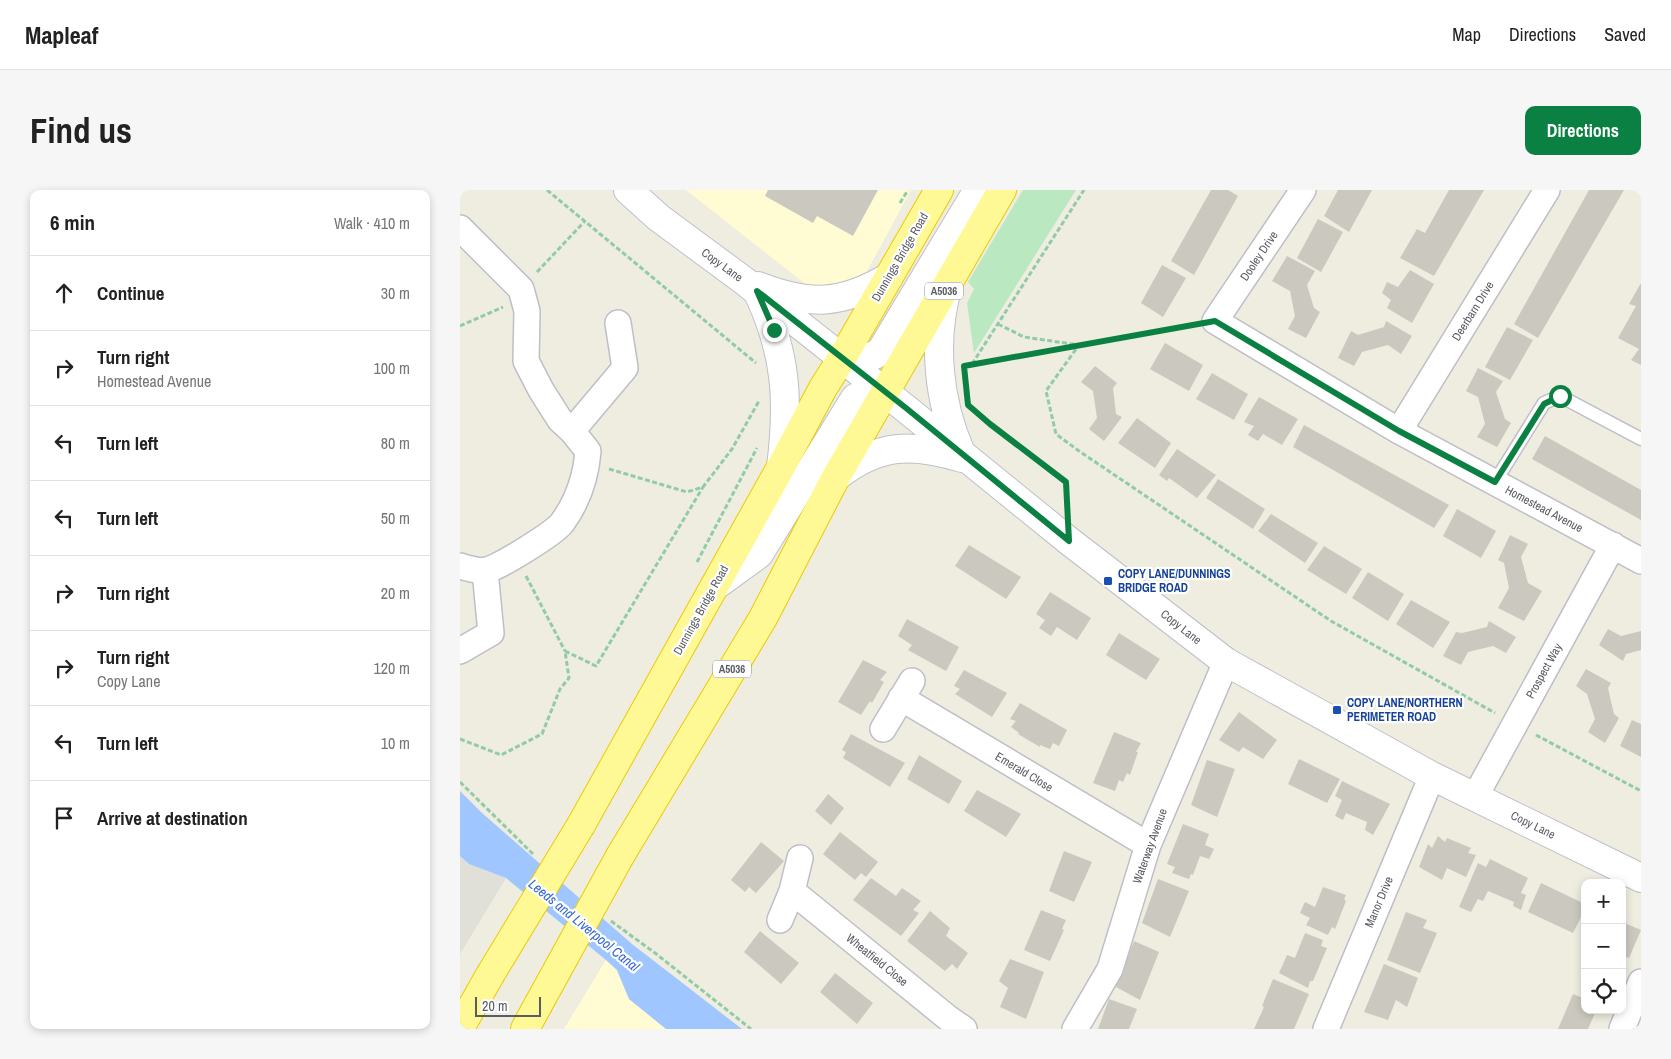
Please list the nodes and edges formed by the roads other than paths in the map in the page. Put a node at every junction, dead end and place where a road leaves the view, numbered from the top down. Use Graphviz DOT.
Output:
graph roads {
  1 [pos="628,190"];
  2 [pos="939,190"];
  3 [pos="980,190"];
  4 [pos="1002,190"];
  5 [pos="1303,190"];
  6 [pos="1548,190"];
  7 [pos="460,228"];
  8 [pos="889,278"];
  9 [pos="948,284"];
  10 [pos="750,286"];
  11 [pos="1215,321"];
  12 [pos="618,323"];
  13 [pos="842,358"];
  14 [pos="886,392"];
  15 [pos="572,431"];
  16 [pos="1399,431"];
  17 [pos="1641,439"];
  18 [pos="965,456"];
  19 [pos="781,467"];
  20 [pos="836,477"];
  21 [pos="1495,482"];
  22 [pos="1613,545"];
  23 [pos="1641,561"];
  24 [pos="460,566"];
  25 [pos="485,571"];
  26 [pos="715,586"];
  27 [pos="460,651"];
  28 [pos="1226,662"];
  29 [pos="883,729"];
  30 [pos="1432,776"];
  31 [pos="1475,797"];
  32 [pos="1148,846"];
  33 [pos="800,858"];
  34 [pos="1641,878"];
  35 [pos="792,891"];
  36 [pos="780,920"];
  37 [pos="1641,982"];
  38 [pos="460,1028"];
  39 [pos="525,1029"];
  40 [pos="964,1029"];
  41 [pos="1075,1029"];
  42 [pos="1326,1029"];
  43 [pos="1622,1029"];
  1 -- 10 [label="main road, Copy Lane"];
  2 -- 8 [label="highway, Dunnings Bridge Road"];
  3 -- 13 [label="main road"];
  4 -- 9 [label="highway, A5036"];
  5 -- 11 [label="street, Dooley Drive"];
  6 -- 16 [label="street, Deerbarn Drive"];
  7 -- 15 [label="street"];
  8 -- 10 [label="main road"];
  8 -- 13 [label="highway, Dunnings Bridge Road"];
  9 -- 14 [label="highway, A5036"];
  9 -- 18 [label="main road"];
  10 -- 13 [label="main road, Copy Lane"];
  10 -- 19 [label="main road"];
  11 -- 16 [label="street, Homestead Avenue"];
  12 -- 15 [label="street"];
  13 -- 14 [label="main road, Copy Lane"];
  13 -- 19 [label="highway, Dunnings Bridge Road"];
  14 -- 18 [label="main road, Copy Lane"];
  14 -- 20 [label="highway, A5036"];
  14 -- 26 [label="main road"];
  15 -- 25 [label="street"];
  16 -- 21 [label="street, Homestead Avenue"];
  17 -- 21 [label="lane"];
  18 -- 20 [label="main road"];
  18 -- 28 [label="main road, Copy Lane"];
  19 -- 26 [label="highway, Dunnings Bridge Road"];
  20 -- 39 [label="highway, A5036, bridge"];
  21 -- 22 [label="street, Homestead Avenue"];
  22 -- 23 [label="street, Homestead Avenue"];
  22 -- 31 [label="street, Prospect Way"];
  24 -- 25 [label="street"];
  25 -- 27 [label="street"];
  26 -- 38 [label="highway, Dunnings Bridge Road, bridge"];
  28 -- 30 [label="main road, Copy Lane"];
  28 -- 32 [label="street, Waterway Avenue"];
  29 -- 32 [label="street, Emerald Close"];
  30 -- 31 [label="main road, Copy Lane"];
  30 -- 42 [label="street, Manor Drive"];
  31 -- 34 [label="main road, Copy Lane"];
  32 -- 41 [label="street, Waterway Avenue"];
  33 -- 35 [label="street"];
  35 -- 36 [label="street"];
  35 -- 40 [label="street, Wheatfield Close"];
  37 -- 43 [label="street"];
}
